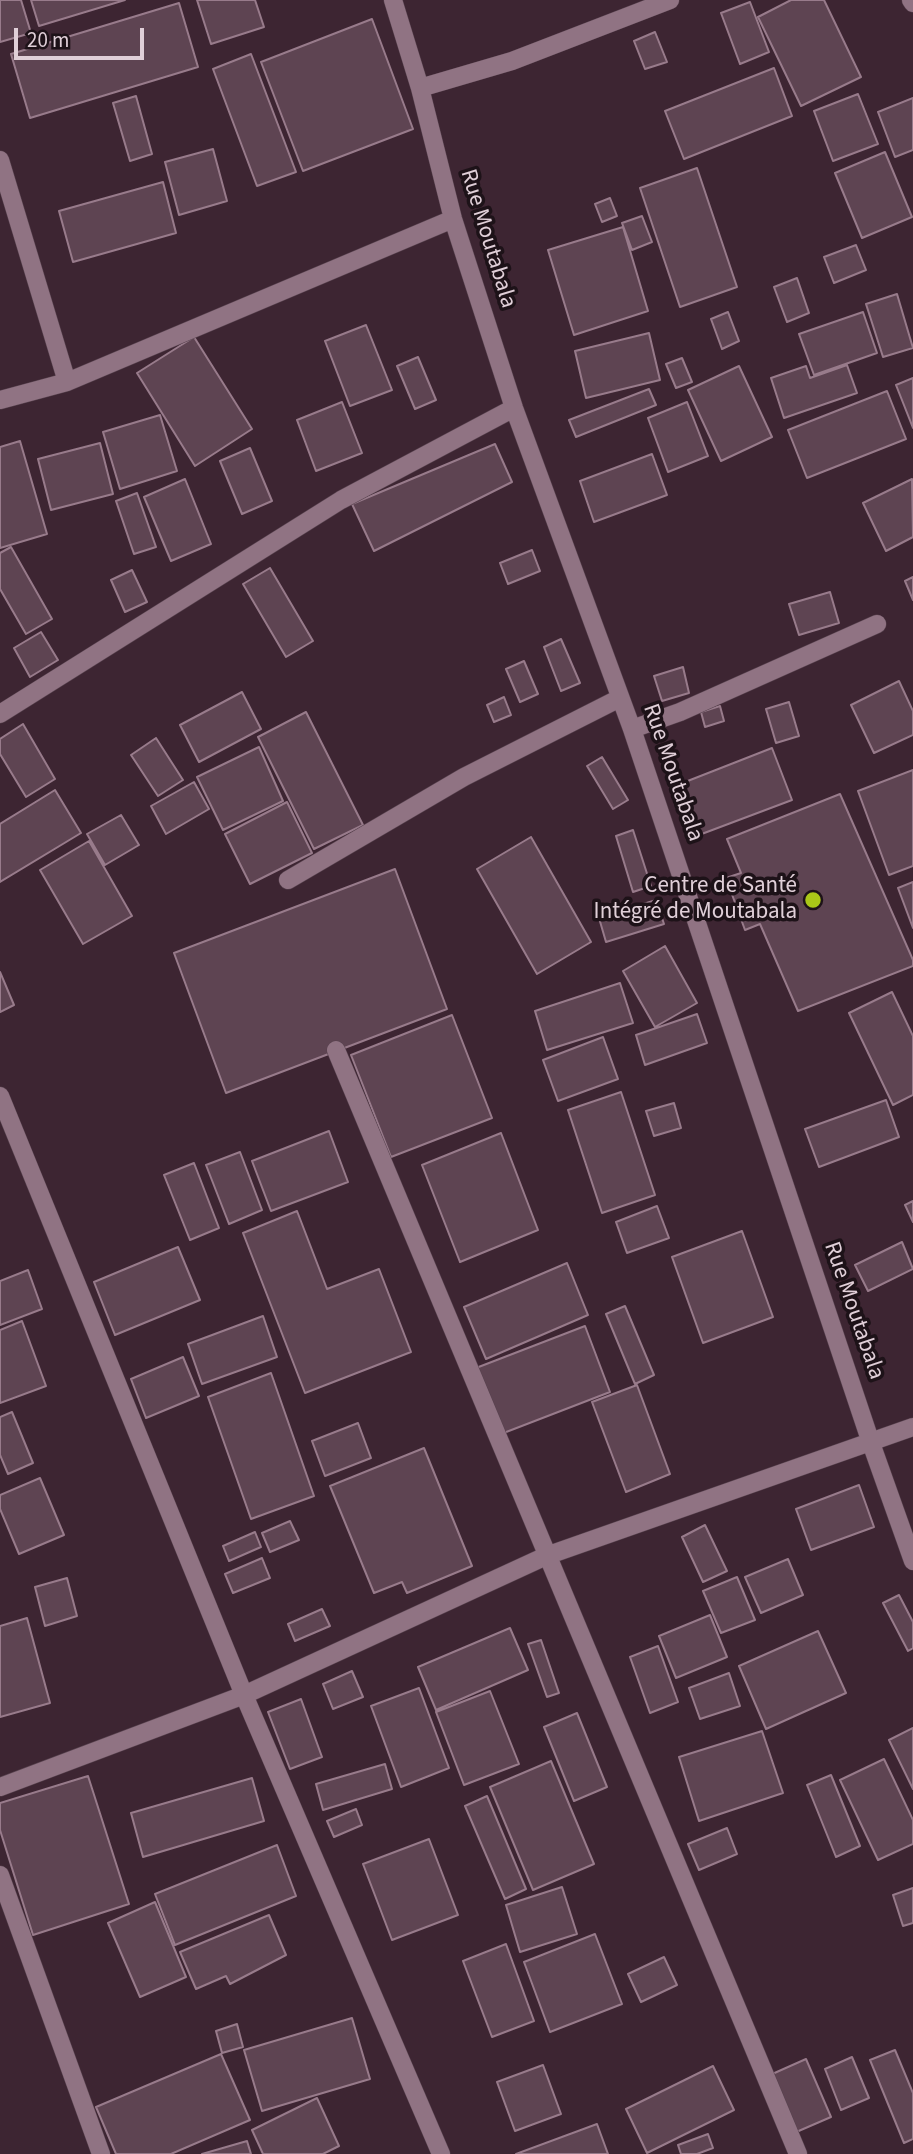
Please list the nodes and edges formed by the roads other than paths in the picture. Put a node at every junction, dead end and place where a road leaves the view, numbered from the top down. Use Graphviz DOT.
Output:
graph roads {
  1 [pos="393,0"];
  2 [pos="670,0"];
  3 [pos="419,88"];
  4 [pos="0,160"];
  5 [pos="453,219"];
  6 [pos="67,382"];
  7 [pos="0,400"];
  8 [pos="514,408"];
  9 [pos="877,624"];
  10 [pos="620,698"];
  11 [pos="0,714"];
  12 [pos="632,729"];
  13 [pos="288,880"];
  14 [pos="336,1050"];
  15 [pos="0,1096"];
  16 [pos="913,1427"];
  17 [pos="871,1443"];
  18 [pos="546,1556"];
  19 [pos="913,1561"];
  20 [pos="244,1695"];
  21 [pos="0,1787"];
  22 [pos="0,1875"];
  23 [pos="101,2154"];
  24 [pos="441,2154"];
  25 [pos="798,2154"];
  1 -- 3 [label="street, Rue Moutabala"];
  2 -- 3 [label="street"];
  3 -- 5 [label="street, Rue Moutabala"];
  4 -- 6 [label="street"];
  5 -- 6 [label="street"];
  5 -- 8 [label="street, Rue Moutabala"];
  6 -- 7 [label="street"];
  8 -- 10 [label="street, Rue Moutabala"];
  8 -- 11 [label="street"];
  9 -- 12 [label="street"];
  10 -- 12 [label="street, Rue Moutabala"];
  10 -- 13 [label="street"];
  12 -- 17 [label="street, Rue Moutabala"];
  14 -- 18 [label="street"];
  15 -- 20 [label="street"];
  16 -- 17 [label="street"];
  17 -- 18 [label="street"];
  17 -- 19 [label="street, Rue Moutabala"];
  18 -- 20 [label="street"];
  18 -- 25 [label="street"];
  20 -- 21 [label="street"];
  20 -- 24 [label="street"];
  22 -- 23 [label="street"];
}
